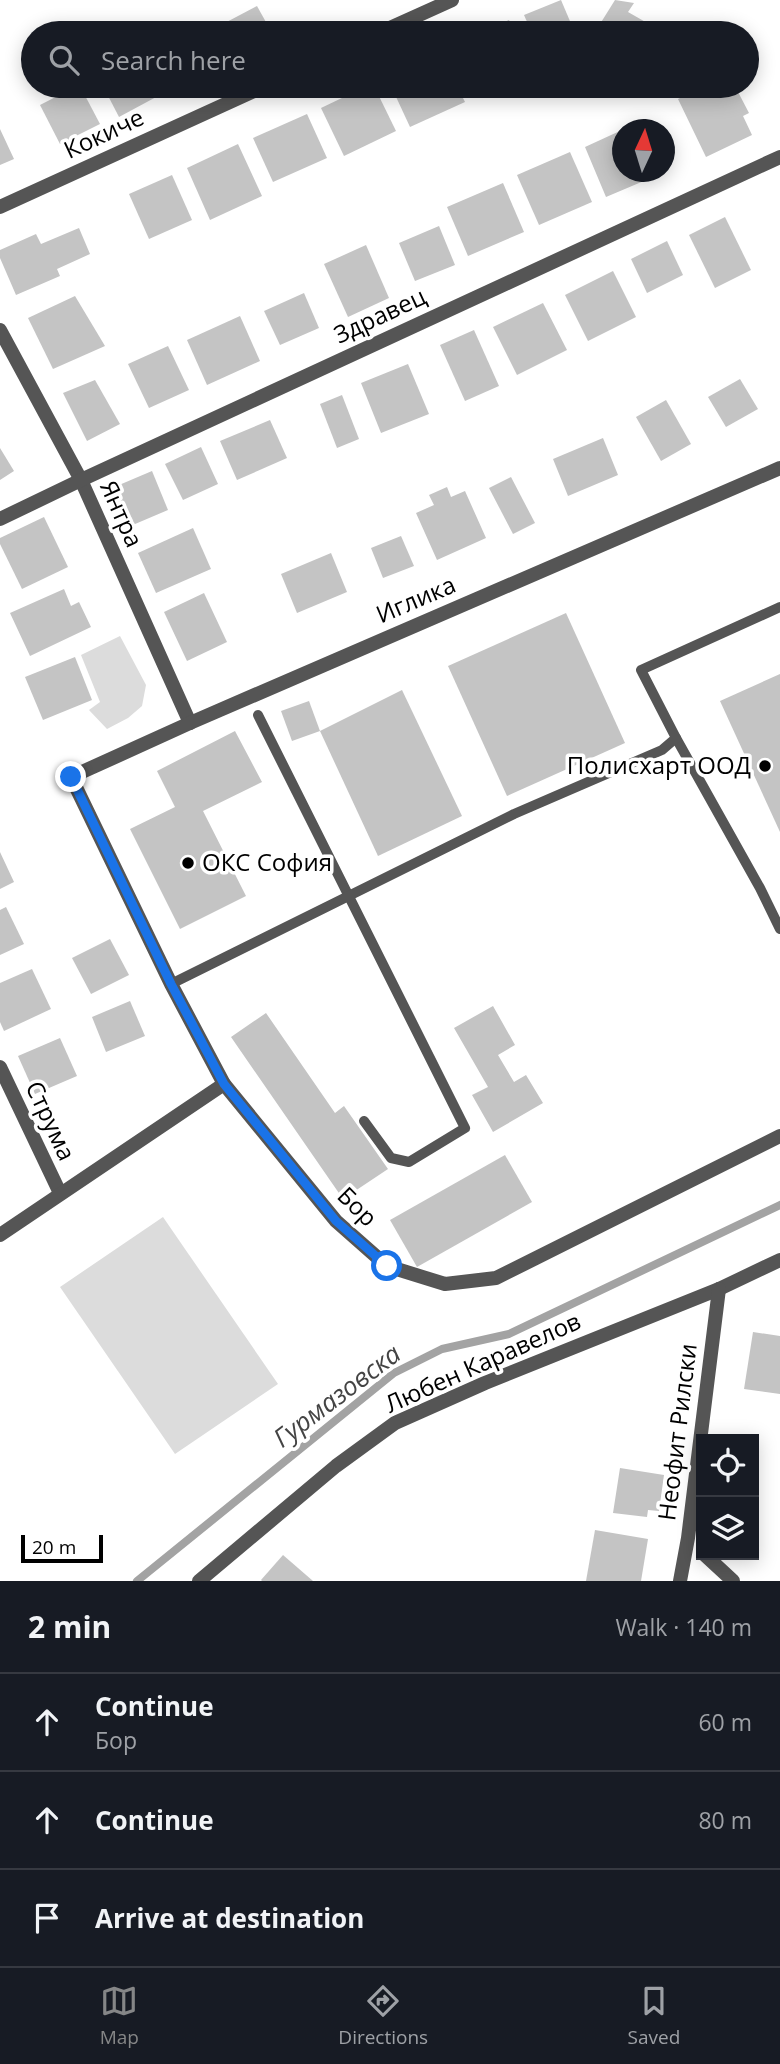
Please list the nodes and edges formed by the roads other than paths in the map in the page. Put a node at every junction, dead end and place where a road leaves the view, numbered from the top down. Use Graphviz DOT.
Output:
graph roads {
  1 [pos="452,0"];
  2 [pos="406,21"];
  3 [pos="239,98"];
  4 [pos="780,157"];
  5 [pos="0,207"];
  6 [pos="0,330"];
  7 [pos="780,468"];
  8 [pos="81,480"];
  9 [pos="0,519"];
  10 [pos="780,607"];
  11 [pos="258,715"];
  12 [pos="190,723"];
  13 [pos="676,738"];
  14 [pos="71,777"];
  15 [pos="347,895"];
  16 [pos="780,929"];
  17 [pos="171,984"];
  18 [pos="0,1068"];
  19 [pos="224,1084"];
  20 [pos="364,1121"];
  21 [pos="780,1136"];
  22 [pos="60,1193"];
  23 [pos="0,1235"];
  24 [pos="780,1260"];
  25 [pos="719,1289"];
  26 [pos="688,1538"];
  27 [pos="696,1546"];
  28 [pos="710,1560"];
  29 [pos="210,1578"];
  30 [pos="680,1581"];
  31 [pos="733,1581"];
  1 -- 2 [label="street"];
  3 -- 5 [label="street, Кокиче"];
  4 -- 8 [label="street, Здравец"];
  6 -- 8 [label="street, Янтра"];
  7 -- 12 [label="street, Иглика"];
  8 -- 9 [label="street, Здравец"];
  8 -- 12 [label="street, Янтра"];
  10 -- 13 [label="lane"];
  11 -- 15 [label="lane"];
  12 -- 14 [label="street, Иглика"];
  13 -- 15 [label="lane"];
  13 -- 16 [label="lane"];
  14 -- 17 [label="street, Бор"];
  15 -- 17 [label="lane"];
  15 -- 20 [label="lane"];
  17 -- 19 [label="street, Бор"];
  18 -- 22 [label="street, Струма"];
  19 -- 21 [label="street, Бор"];
  19 -- 22 [label="street"];
  22 -- 23 [label="street"];
  24 -- 25 [label="street, Любен Каравелов"];
  25 -- 26 [label="street, Неофит Рилски"];
  25 -- 29 [label="street, Любен Каравелов"];
  26 -- 27 [label="street"];
  26 -- 30 [label="street, Неофит Рилски"];
  28 -- 31 [label="street"];
}
